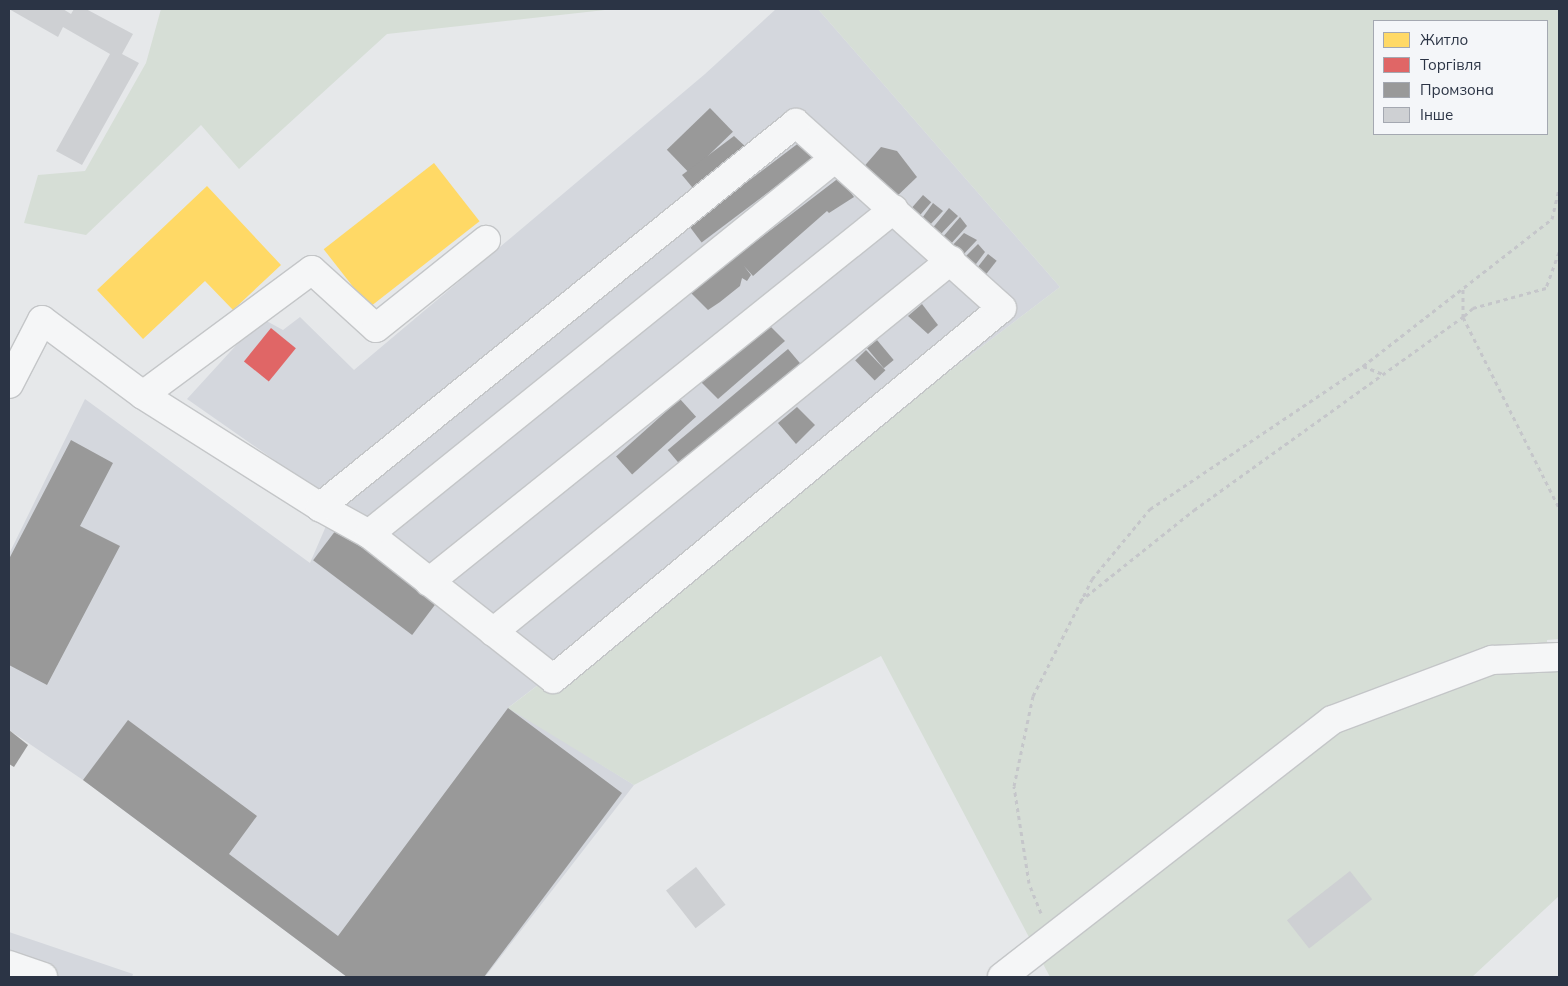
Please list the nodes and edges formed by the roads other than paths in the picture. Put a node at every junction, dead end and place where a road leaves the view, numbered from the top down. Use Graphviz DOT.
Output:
graph roads {
  1 [pos="834,159"];
  2 [pos="894,208"];
  3 [pos="486,240"];
  4 [pos="951,260"];
  5 [pos="9,384"];
  6 [pos="142,395"];
  7 [pos="320,507"];
  8 [pos="369,534"];
  9 [pos="429,582"];
  10 [pos="493,632"];
  11 [pos="1559,657"];
  12 [pos="9,965"];
  13 [pos="43,977"];
  14 [pos="1002,977"];
  1 -- 2 [label="street"];
  1 -- 7 [label="street"];
  1 -- 8 [label="street"];
  2 -- 4 [label="street"];
  2 -- 9 [label="street"];
  3 -- 6 [label="street"];
  4 -- 10 [label="street"];
  4 -- 10 [label="street"];
  5 -- 6 [label="street"];
  6 -- 7 [label="street"];
  7 -- 8 [label="street"];
  8 -- 9 [label="street"];
  9 -- 10 [label="street"];
  11 -- 14 [label="street"];
  12 -- 13 [label="street"];
}
